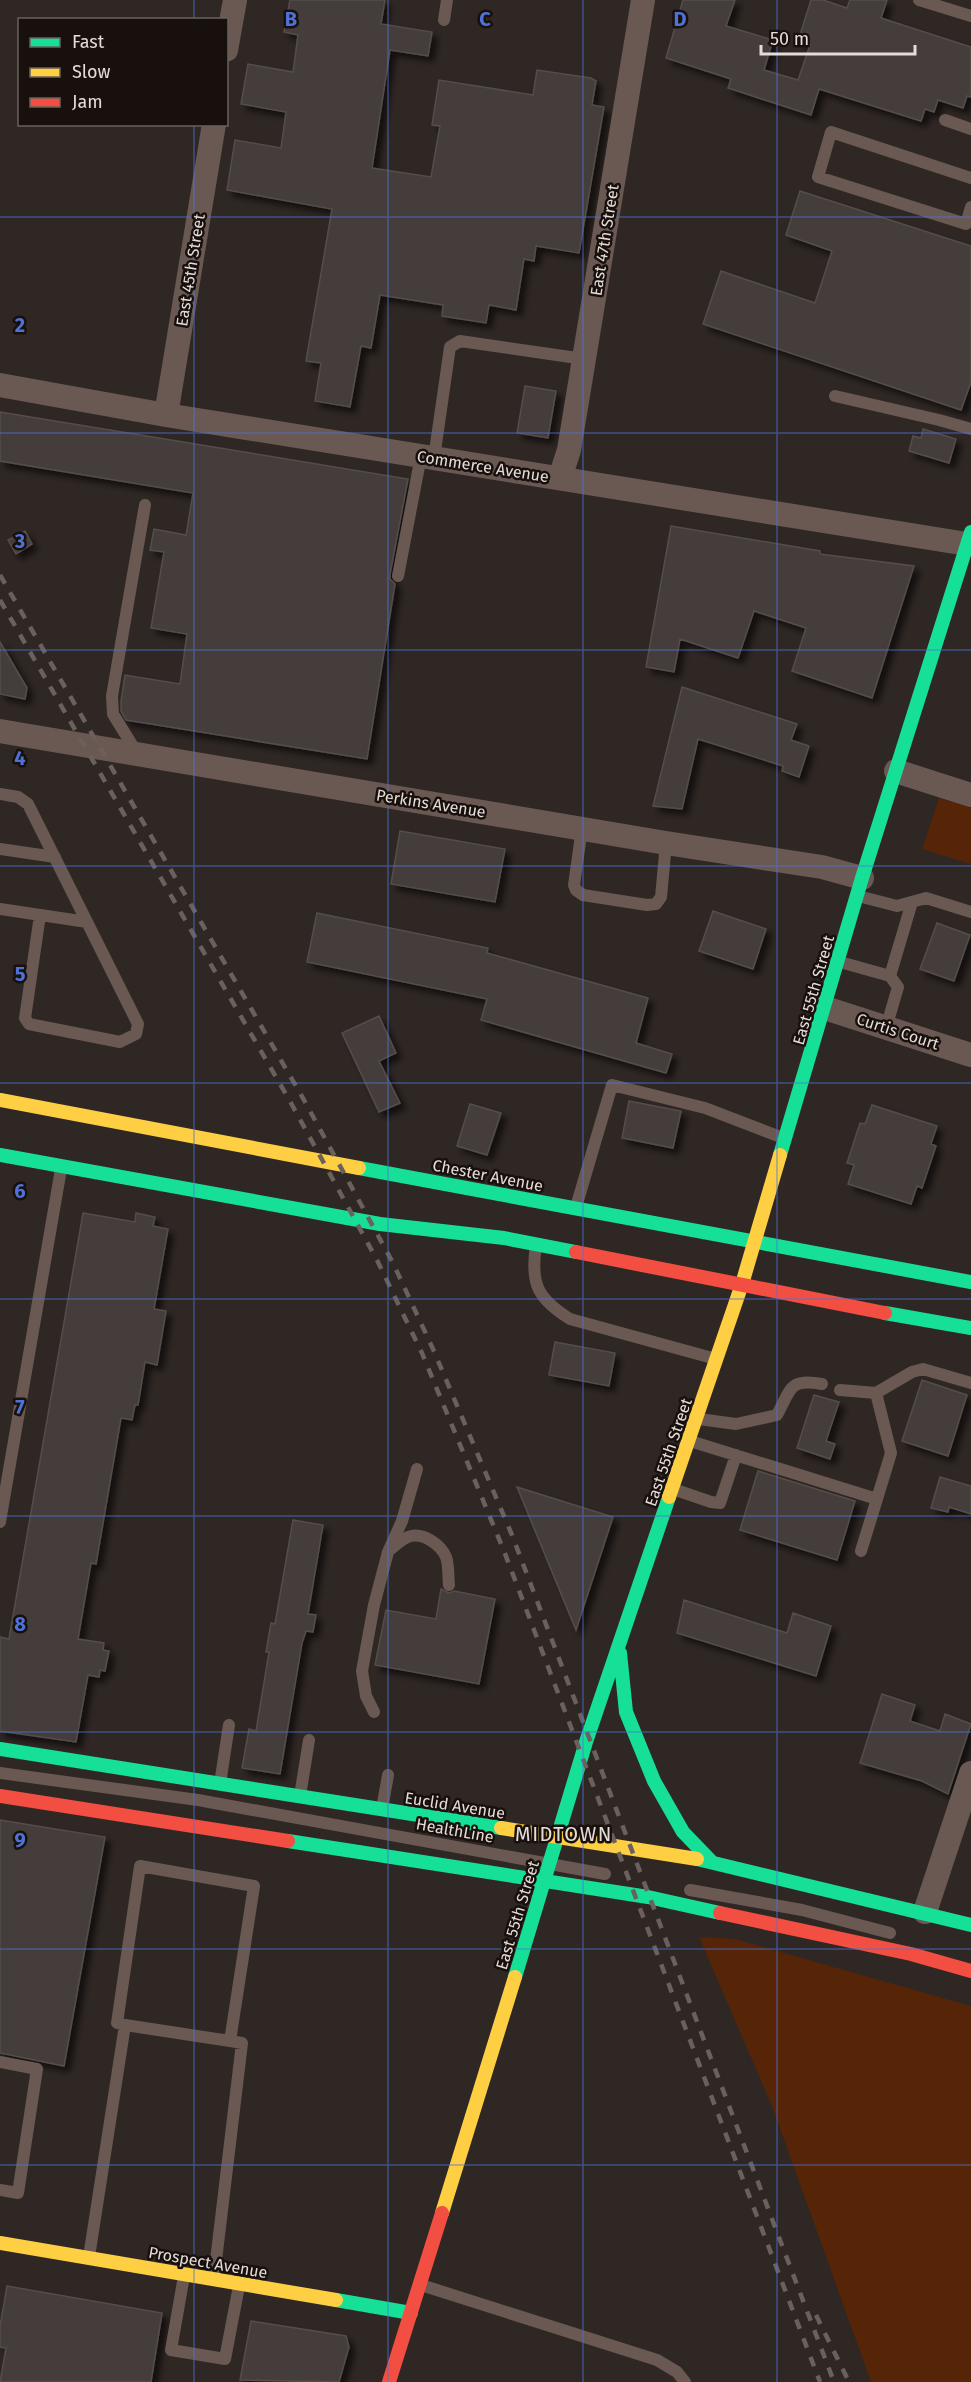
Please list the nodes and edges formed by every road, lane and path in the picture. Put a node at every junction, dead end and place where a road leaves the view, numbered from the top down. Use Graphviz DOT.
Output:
graph roads {
  1 [pos="235,0"];
  2 [pos="447,0"];
  3 [pos="643,0"];
  4 [pos="919,0"];
  5 [pos="971,16"];
  6 [pos="444,20"];
  7 [pos="228,39"];
  8 [pos="945,120"];
  9 [pos="214,126"];
  10 [pos="971,129"];
  11 [pos="971,178"];
  12 [pos="971,207"];
  13 [pos="584,359"];
  14 [pos="0,385"];
  15 [pos="835,396"];
  16 [pos="166,415"];
  17 [pos="971,429"];
  18 [pos="427,457"];
  19 [pos="560,478"];
  20 [pos="145,505"];
  21 [pos="969,538"];
  22 [pos="398,576"];
  23 [pos="0,731"];
  24 [pos="138,754"];
  25 [pos="896,771"];
  26 [pos="0,794"];
  27 [pos="971,795"];
  28 [pos="582,828"];
  29 [pos="666,843"];
  30 [pos="0,849"];
  31 [pos="55,857"];
  32 [pos="859,887"];
  33 [pos="912,902"];
  34 [pos="0,909"];
  35 [pos="971,912"];
  36 [pos="40,915"];
  37 [pos="87,922"];
  38 [pos="838,962"];
  39 [pos="890,976"];
  40 [pos="825,1008"];
  41 [pos="886,1028"];
  42 [pos="971,1055"];
  43 [pos="0,1100"];
  44 [pos="786,1139"];
  45 [pos="0,1155"];
  46 [pos="62,1166"];
  47 [pos="575,1208"];
  48 [pos="755,1242"];
  49 [pos="536,1245"];
  50 [pos="971,1282"];
  51 [pos="742,1284"];
  52 [pos="971,1328"];
  53 [pos="717,1359"];
  54 [pos="971,1383"];
  55 [pos="822,1384"];
  56 [pos="840,1390"];
  57 [pos="876,1393"];
  58 [pos="697,1419"];
  59 [pos="689,1441"];
  60 [pos="736,1455"];
  61 [pos="417,1469"];
  62 [pos="672,1489"];
  63 [pos="877,1499"];
  64 [pos="0,1522"];
  65 [pos="861,1551"];
  66 [pos="388,1552"];
  67 [pos="449,1585"];
  68 [pos="619,1644"];
  69 [pos="374,1712"];
  70 [pos="229,1725"];
  71 [pos="309,1740"];
  72 [pos="0,1749"];
  73 [pos="0,1773"];
  74 [pos="971,1773"];
  75 [pos="388,1775"];
  76 [pos="219,1785"];
  77 [pos="0,1796"];
  78 [pos="300,1797"];
  79 [pos="382,1810"];
  80 [pos="557,1838"];
  81 [pos="711,1861"];
  82 [pos="550,1864"];
  83 [pos="618,1876"];
  84 [pos="544,1881"];
  85 [pos="675,1887"];
  86 [pos="925,1912"];
  87 [pos="971,1925"];
  88 [pos="899,1935"];
  89 [pos="971,1971"];
  90 [pos="125,2025"];
  91 [pos="230,2041"];
  92 [pos="0,2062"];
  93 [pos="0,2190"];
  94 [pos="0,2243"];
  95 [pos="89,2258"];
  96 [pos="185,2274"];
  97 [pos="214,2279"];
  98 [pos="239,2284"];
  99 [pos="420,2284"];
  100 [pos="411,2313"];
  101 [pos="389,2382"];
  102 [pos="685,2382"];
  1 -- 7 [label="street"];
  2 -- 6 [label="lane"];
  3 -- 13 [label="street, East 47th Street"];
  4 -- 5 [label="lane"];
  8 -- 10 [label="lane"];
  9 -- 16 [label="street, East 45th Street"];
  11 -- 12 [label="lane"];
  13 -- 18 [label="lane"];
  13 -- 19 [label="street, East 47th Street"];
  14 -- 16 [label="street, Commerce Avenue"];
  15 -- 17 [label="lane"];
  16 -- 18 [label="street, Commerce Avenue"];
  18 -- 19 [label="street, Commerce Avenue"];
  18 -- 22 [label="lane"];
  19 -- 21 [label="street, Commerce Avenue"];
  20 -- 24 [label="lane"];
  21 -- 25 [label="main road, East 55th Street"];
  23 -- 24 [label="street, Perkins Avenue"];
  24 -- 28 [label="street, Perkins Avenue"];
  25 -- 27 [label="street"];
  25 -- 32 [label="main road, East 55th Street"];
  26 -- 31 [label="lane"];
  28 -- 29 [label="street, Perkins Avenue"];
  28 -- 29 [label="lane"];
  29 -- 32 [label="street, Perkins Avenue"];
  30 -- 31 [label="lane"];
  31 -- 37 [label="lane"];
  32 -- 33 [label="lane"];
  32 -- 38 [label="main road, East 55th Street"];
  33 -- 35 [label="lane"];
  33 -- 39 [label="lane"];
  34 -- 36 [label="lane"];
  36 -- 37 [label="lane"];
  36 -- 37 [label="lane"];
  38 -- 39 [label="lane"];
  38 -- 40 [label="main road, East 55th Street"];
  39 -- 41 [label="lane"];
  40 -- 41 [label="street, Curtis Court"];
  40 -- 44 [label="main road, East 55th Street"];
  41 -- 42 [label="street, Curtis Court"];
  43 -- 47 [label="main road, Chester Avenue"];
  44 -- 47 [label="lane"];
  44 -- 48 [label="main road, East 55th Street"];
  45 -- 46 [label="main road"];
  46 -- 49 [label="main road"];
  46 -- 64 [label="lane"];
  47 -- 48 [label="main road, Chester Avenue"];
  48 -- 50 [label="main road, Chester Avenue"];
  48 -- 51 [label="main road, East 55th Street"];
  49 -- 51 [label="main road"];
  49 -- 53 [label="lane"];
  51 -- 52 [label="main road"];
  51 -- 53 [label="main road, East 55th Street"];
  53 -- 58 [label="main road, East 55th Street"];
  54 -- 57 [label="lane"];
  55 -- 58 [label="lane"];
  56 -- 57 [label="lane"];
  57 -- 63 [label="lane"];
  58 -- 59 [label="main road, East 55th Street"];
  59 -- 60 [label="lane"];
  59 -- 62 [label="main road, East 55th Street"];
  60 -- 62 [label="lane"];
  60 -- 63 [label="lane"];
  61 -- 66 [label="lane"];
  62 -- 68 [label="main road, East 55th Street"];
  63 -- 65 [label="lane"];
  66 -- 67 [label="lane"];
  66 -- 69 [label="lane"];
  68 -- 80 [label="main road, East 55th Street"];
  68 -- 81 [label="main road"];
  70 -- 76 [label="lane"];
  71 -- 78 [label="lane"];
  72 -- 76 [label="main road, Euclid Avenue"];
  73 -- 82 [label="lane, HealthLine"];
  74 -- 86 [label="street"];
  75 -- 79 [label="lane"];
  76 -- 78 [label="main road, Euclid Avenue"];
  77 -- 84 [label="main road"];
  78 -- 79 [label="main road, Euclid Avenue"];
  79 -- 80 [label="main road, Euclid Avenue"];
  80 -- 81 [label="main road, Euclid Avenue"];
  80 -- 82 [label="main road, East 55th Street"];
  81 -- 86 [label="main road, Euclid Avenue"];
  82 -- 83 [label="lane, HealthLine"];
  82 -- 84 [label="main road, East 55th Street"];
  84 -- 89 [label="main road"];
  84 -- 99 [label="main road, East 55th Street"];
  85 -- 88 [label="lane"];
  86 -- 87 [label="main road, Euclid Avenue"];
  90 -- 91 [label="lane"];
  90 -- 91 [label="lane"];
  90 -- 95 [label="lane"];
  91 -- 97 [label="lane"];
  92 -- 93 [label="lane"];
  94 -- 95 [label="main road, Prospect Avenue"];
  95 -- 96 [label="main road, Prospect Avenue"];
  96 -- 97 [label="main road, Prospect Avenue"];
  96 -- 98 [label="lane"];
  97 -- 98 [label="main road, Prospect Avenue"];
  98 -- 100 [label="main road, Prospect Avenue"];
  99 -- 100 [label="main road, East 55th Street"];
  99 -- 102 [label="lane"];
  100 -- 101 [label="main road, East 55th Street"];
}
